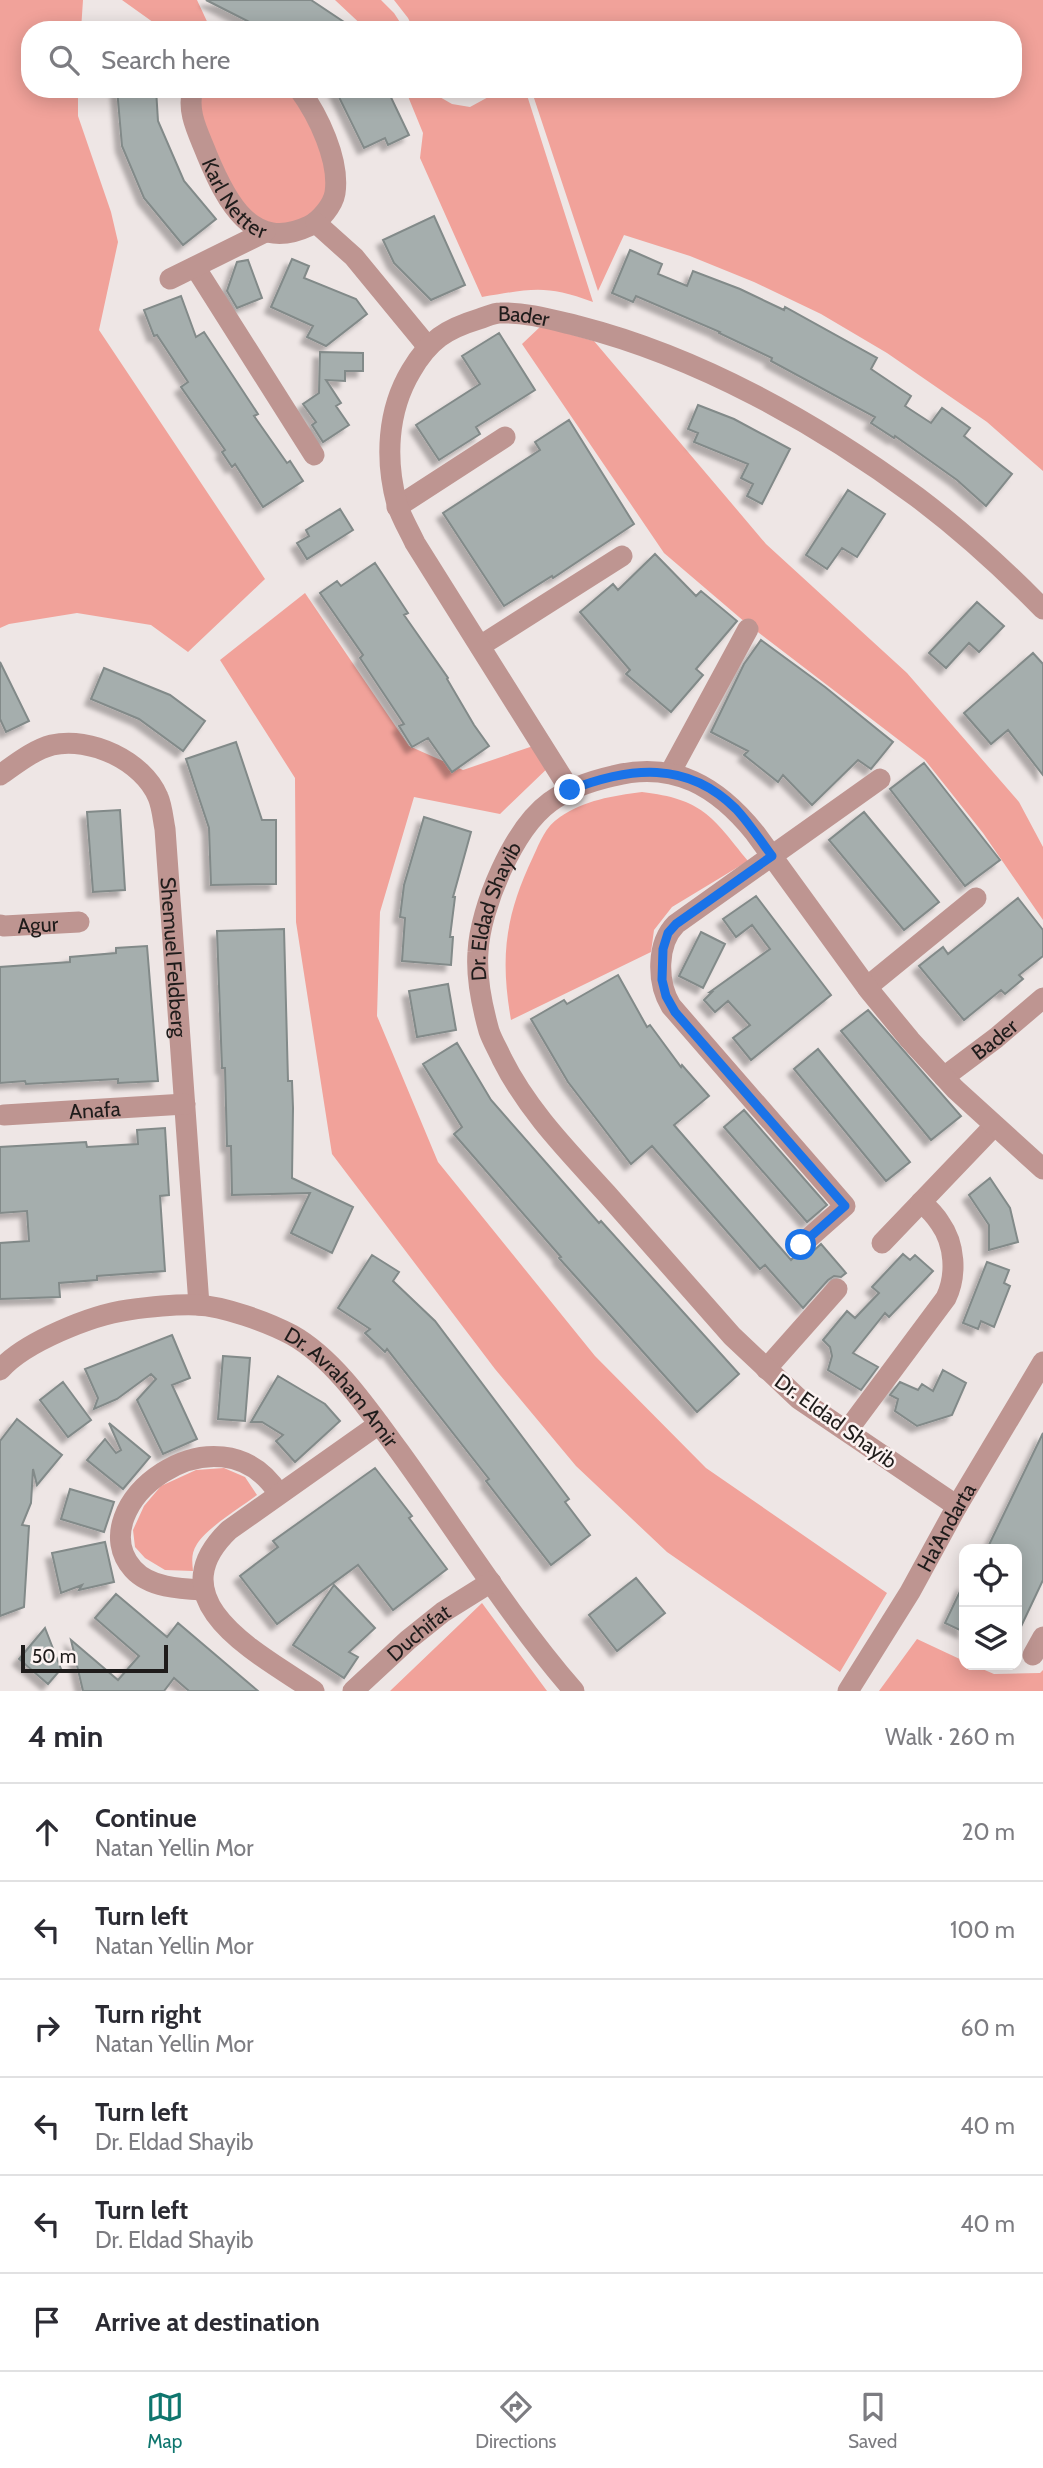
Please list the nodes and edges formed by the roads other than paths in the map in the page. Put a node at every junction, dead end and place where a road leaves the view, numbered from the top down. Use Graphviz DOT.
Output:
graph roads {
  1 [pos="191,98"];
  2 [pos="305,98"];
  3 [pos="316,223"];
  4 [pos="265,232"];
  5 [pos="195,267"];
  6 [pos="170,279"];
  7 [pos="428,347"];
  8 [pos="505,436"];
  9 [pos="314,455"];
  10 [pos="397,507"];
  11 [pos="622,556"];
  12 [pos="1043,609"];
  13 [pos="748,629"];
  14 [pos="480,646"];
  15 [pos="670,773"];
  16 [pos="0,775"];
  17 [pos="880,779"];
  18 [pos="570,790"];
  19 [pos="772,856"];
  20 [pos="976,898"];
  21 [pos="79,922"];
  22 [pos="0,925"];
  23 [pos="867,987"];
  24 [pos="1043,998"];
  25 [pos="944,1077"];
  26 [pos="185,1104"];
  27 [pos="4,1115"];
  28 [pos="994,1126"];
  29 [pos="1038,1162"];
  30 [pos="921,1202"];
  31 [pos="882,1244"];
  32 [pos="801,1245"];
  33 [pos="837,1289"];
  34 [pos="199,1305"];
  35 [pos="1043,1362"];
  36 [pos="1,1366"];
  37 [pos="766,1369"];
  38 [pos="379,1423"];
  39 [pos="847,1431"];
  40 [pos="279,1494"];
  41 [pos="957,1506"];
  42 [pos="491,1582"];
  43 [pos="204,1590"];
  44 [pos="314,1691"];
  45 [pos="353,1691"];
  46 [pos="574,1691"];
  47 [pos="848,1691"];
  1 -- 4 [label="street, Karl Netter"];
  2 -- 3 [label="street"];
  3 -- 4 [label="street, Karl Netter"];
  3 -- 7 [label="street"];
  4 -- 5 [label="street"];
  5 -- 6 [label="street"];
  5 -- 9 [label="street"];
  7 -- 10 [label="street, Bader"];
  7 -- 12 [label="street, Bader"];
  8 -- 10 [label="street"];
  10 -- 14 [label="street, Bader"];
  11 -- 14 [label="street"];
  13 -- 15 [label="street"];
  14 -- 18 [label="street, Bader"];
  15 -- 18 [label="street, Dr. Eldad Shayib"];
  15 -- 19 [label="street, Dr. Eldad Shayib"];
  16 -- 26 [label="street, Shemuel Feldberg"];
  17 -- 19 [label="street"];
  18 -- 37 [label="street, Dr. Eldad Shayib"];
  19 -- 23 [label="street, Dr. Eldad Shayib"];
  19 -- 32 [label="street"];
  20 -- 23 [label="street"];
  21 -- 22 [label="street, Agur"];
  23 -- 25 [label="street, Dr. Eldad Shayib"];
  24 -- 25 [label="street, Bader"];
  25 -- 28 [label="street, Dr. Eldad Shayib"];
  26 -- 27 [label="street, Anafa"];
  26 -- 34 [label="street, Shemuel Feldberg"];
  28 -- 29 [label="street, Dr. Eldad Shayib"];
  28 -- 30 [label="street"];
  30 -- 31 [label="street"];
  30 -- 39 [label="street"];
  33 -- 37 [label="street"];
  34 -- 36 [label="street, Dr. Avraham Amir"];
  34 -- 38 [label="street, Dr. Avraham Amir"];
  35 -- 41 [label="street, Ha'Andarta"];
  37 -- 39 [label="street, Dr. Eldad Shayib"];
  38 -- 40 [label="street"];
  38 -- 42 [label="street, Dr. Avraham Amir"];
  39 -- 41 [label="street, Dr. Eldad Shayib"];
  40 -- 43 [label="street"];
  40 -- 43 [label="street"];
  41 -- 47 [label="street, Ha'Andarta"];
  42 -- 45 [label="street, Duchifat"];
  42 -- 46 [label="street, Dr. Avraham Amir"];
  43 -- 44 [label="street"];
}
